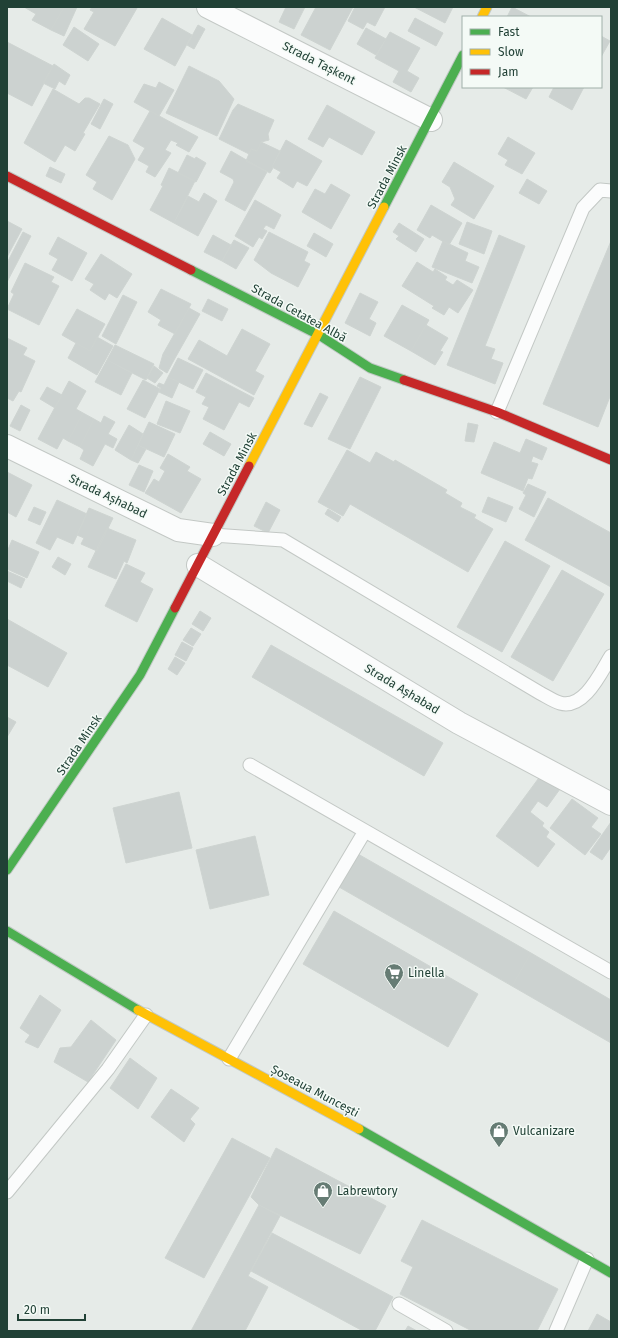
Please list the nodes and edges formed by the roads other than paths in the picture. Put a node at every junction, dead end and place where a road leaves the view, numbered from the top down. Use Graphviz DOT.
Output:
graph roads {
  1 [pos="208,7"];
  2 [pos="487,7"];
  3 [pos="482,16"];
  4 [pos="462,57"];
  5 [pos="431,120"];
  6 [pos="7,176"];
  7 [pos="611,191"];
  8 [pos="319,335"];
  9 [pos="497,412"];
  10 [pos="7,446"];
  11 [pos="611,460"];
  12 [pos="213,535"];
  13 [pos="198,565"];
  14 [pos="611,656"];
  15 [pos="250,765"];
  16 [pos="611,804"];
  17 [pos="365,831"];
  18 [pos="7,870"];
  19 [pos="7,931"];
  20 [pos="611,972"];
  21 [pos="146,1015"];
  22 [pos="230,1059"];
  23 [pos="7,1192"];
  24 [pos="587,1259"];
  25 [pos="611,1273"];
  26 [pos="399,1304"];
  27 [pos="446,1331"];
  28 [pos="556,1331"];
  1 -- 5 [label="street, Strada Tașkent"];
  2 -- 3 [label="street"];
  4 -- 5 [label="street, Strada Minsk"];
  5 -- 8 [label="street, Strada Minsk"];
  6 -- 8 [label="street, Strada Cetatea Albă"];
  7 -- 9 [label="lane"];
  8 -- 9 [label="street, Strada Cetatea Albă"];
  8 -- 12 [label="street, Strada Minsk"];
  9 -- 11 [label="street, Strada Cetatea Albă"];
  10 -- 12 [label="street, Strada Așhabad"];
  12 -- 13 [label="street, Strada Minsk"];
  12 -- 14 [label="lane"];
  13 -- 16 [label="street, Strada Așhabad"];
  13 -- 18 [label="street, Strada Minsk"];
  15 -- 17 [label="lane"];
  17 -- 20 [label="lane"];
  17 -- 22 [label="lane"];
  19 -- 21 [label="street, Șoseaua Muncești"];
  21 -- 22 [label="street, Șoseaua Muncești"];
  21 -- 23 [label="lane"];
  22 -- 24 [label="street, Șoseaua Muncești"];
  24 -- 25 [label="street, Șoseaua Muncești"];
  24 -- 28 [label="lane"];
  26 -- 27 [label="lane"];
}
